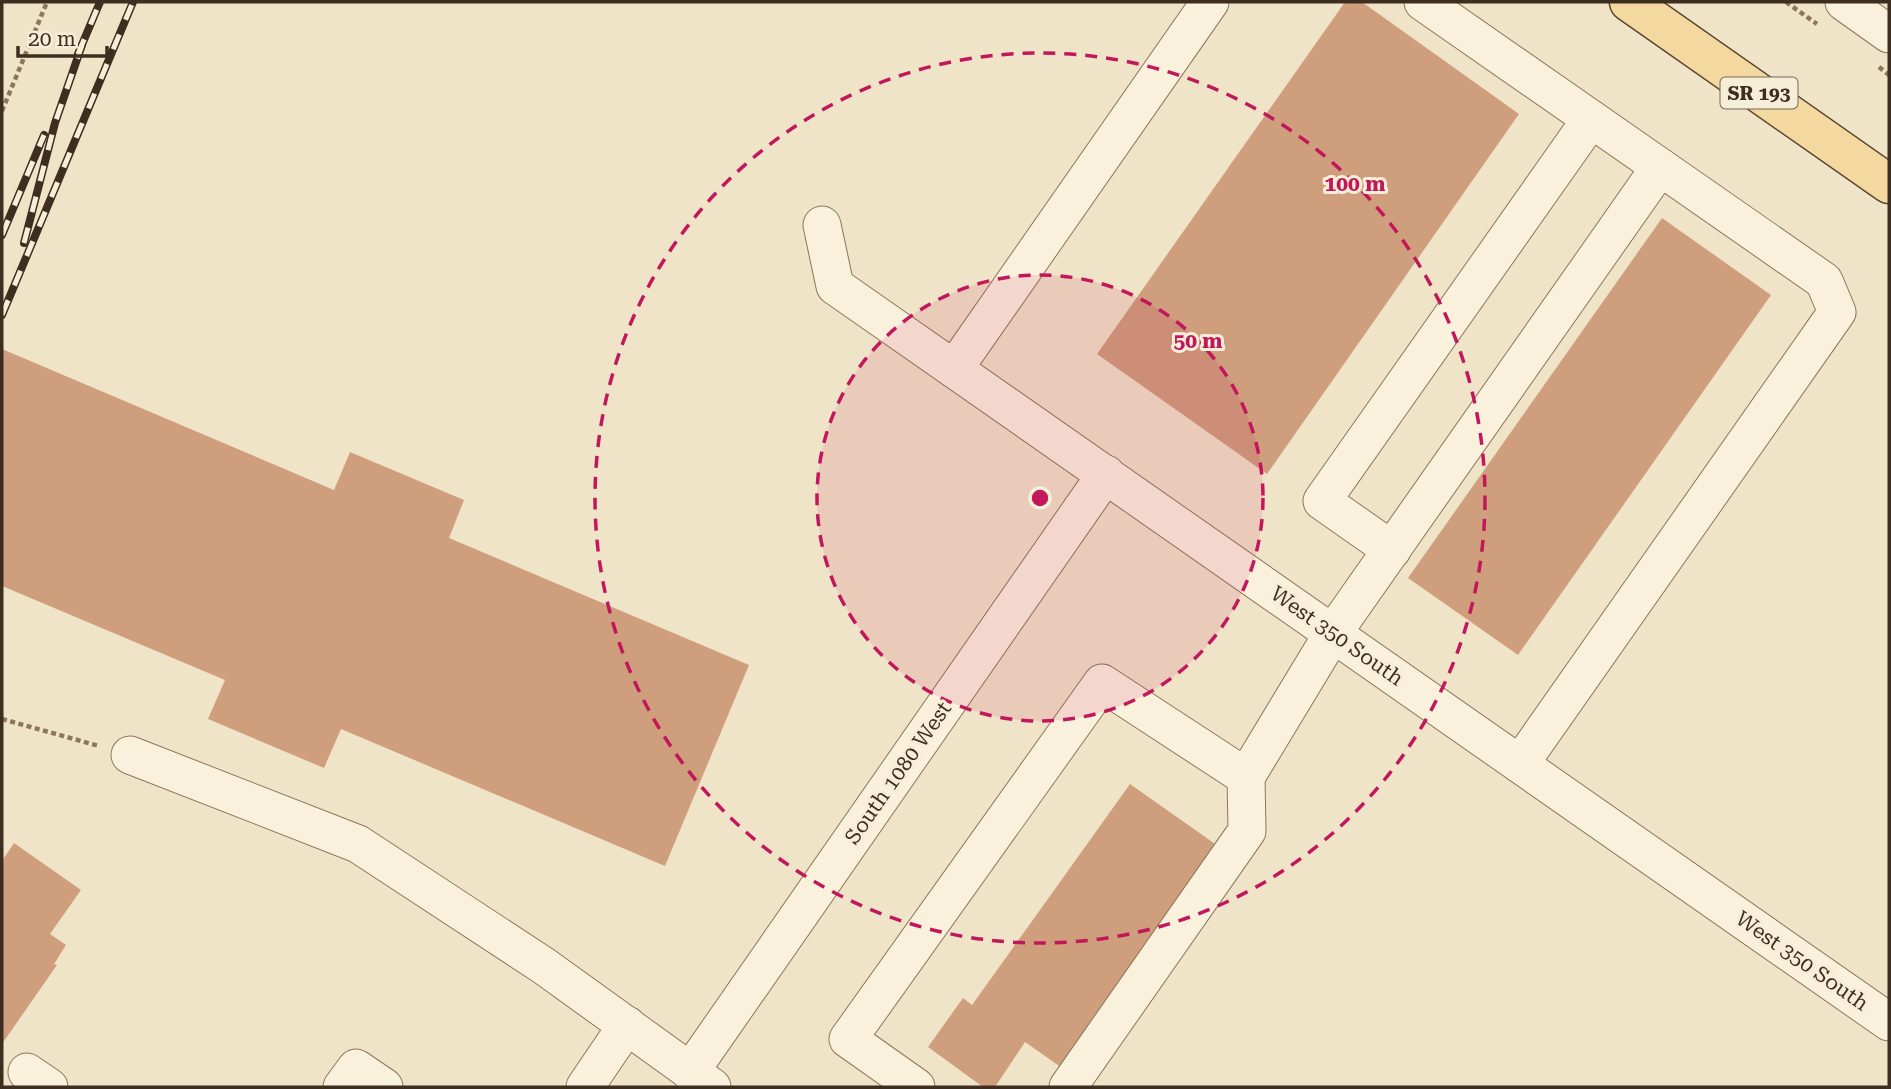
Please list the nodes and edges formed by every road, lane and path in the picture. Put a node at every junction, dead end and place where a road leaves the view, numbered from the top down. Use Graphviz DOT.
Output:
graph roads {
  1 [pos="47,2"];
  2 [pos="1210,2"];
  3 [pos="1423,2"];
  4 [pos="1629,2"];
  5 [pos="1844,2"];
  6 [pos="1889,34"];
  7 [pos="2,111"];
  8 [pos="1591,119"];
  9 [pos="1660,167"];
  10 [pos="1889,184"];
  11 [pos="822,225"];
  12 [pos="954,369"];
  13 [pos="1105,474"];
  14 [pos="1392,550"];
  15 [pos="1333,633"];
  16 [pos="2,719"];
  17 [pos="130,755"];
  18 [pos="1520,764"];
  19 [pos="1246,777"];
  20 [pos="1889,1022"];
  21 [pos="626,1025"];
  22 [pos="701,1079"];
  23 [pos="342,1087"];
  24 [pos="384,1087"];
  25 [pos="585,1087"];
  26 [pos="916,1087"];
  27 [pos="1068,1087"];
  1 -- 7 [label="path"];
  2 -- 12 [label="street"];
  3 -- 8 [label="street"];
  4 -- 10 [label="main road, SR 193"];
  5 -- 6 [label="street"];
  8 -- 9 [label="street"];
  8 -- 14 [label="street"];
  9 -- 14 [label="street"];
  9 -- 18 [label="street"];
  11 -- 12 [label="street, West 350 South"];
  12 -- 13 [label="street, West 350 South"];
  13 -- 15 [label="street, West 350 South"];
  13 -- 22 [label="street, South 1080 West"];
  14 -- 15 [label="street"];
  15 -- 18 [label="street, West 350 South"];
  15 -- 19 [label="street"];
  16 -- 17 [label="path"];
  17 -- 21 [label="street"];
  18 -- 20 [label="street, West 350 South"];
  19 -- 26 [label="street"];
  19 -- 27 [label="street"];
  21 -- 22 [label="street"];
  21 -- 25 [label="street"];
  23 -- 24 [label="street"];
}
